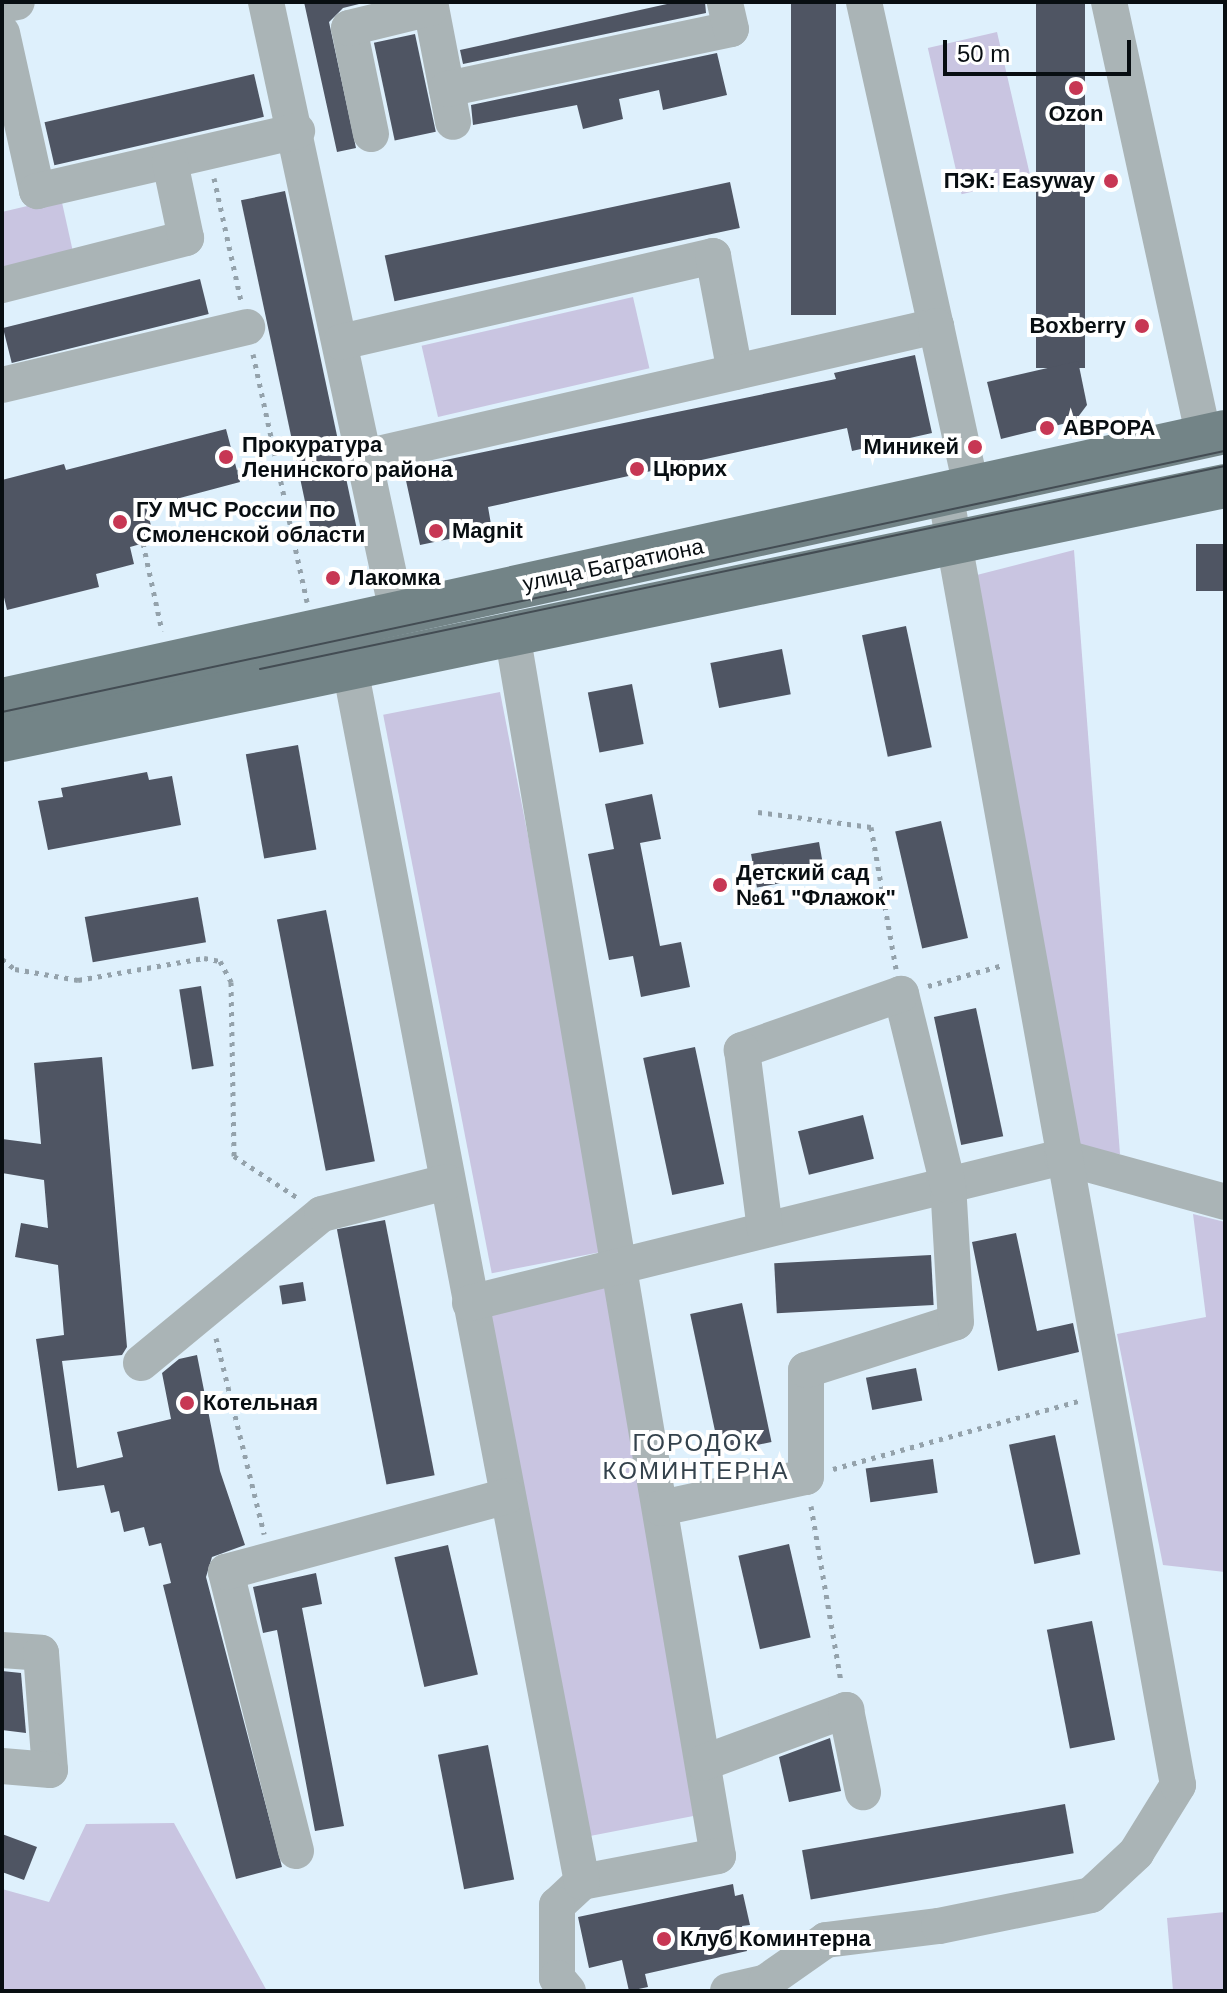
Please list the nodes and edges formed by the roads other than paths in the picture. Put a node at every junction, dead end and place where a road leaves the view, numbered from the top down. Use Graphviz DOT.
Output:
graph roads {
  1 [pos="17,2"];
  2 [pos="266,2"];
  3 [pos="725,2"];
  4 [pos="864,2"];
  5 [pos="1109,2"];
  6 [pos="2,5"];
  7 [pos="430,5"];
  8 [pos="2,33"];
  9 [pos="297,131"];
  10 [pos="371,134"];
  11 [pos="170,162"];
  12 [pos="2,285"];
  13 [pos="936,326"];
  14 [pos="247,327"];
  15 [pos="341,342"];
  16 [pos="735,372"];
  17 [pos="2,385"];
  18 [pos="1215,434"];
  19 [pos="365,457"];
  20 [pos="1225,486"];
  21 [pos="958,489"];
  22 [pos="956,543"];
  23 [pos="397,612"];
  24 [pos="512,633"];
  25 [pos="350,668"];
  26 [pos="2,700"];
  27 [pos="2,740"];
  28 [pos="1062,1157"];
  29 [pos="447,1182"];
  30 [pos="948,1185"];
  31 [pos="1225,1202"];
  32 [pos="765,1230"];
  33 [pos="621,1265"];
  34 [pos="470,1303"];
  35 [pos="141,1363"];
  36 [pos="507,1496"];
  37 [pos="661,1508"];
  38 [pos="2,1650"];
  39 [pos="703,1763"];
  40 [pos="2,1766"];
  41 [pos="863,1792"];
  42 [pos="296,1851"];
  43 [pos="582,1882"];
  44 [pos="568,1991"];
  45 [pos="728,1991"];
  1 -- 6 [label="street"];
  2 -- 9 [label="street"];
  3 -- 7 [label="street"];
  4 -- 13 [label="street"];
  5 -- 18 [label="street"];
  7 -- 10 [label="street"];
  8 -- 11 [label="street"];
  9 -- 11 [label="street"];
  9 -- 15 [label="street"];
  11 -- 12 [label="street"];
  13 -- 16 [label="street"];
  13 -- 21 [label="street"];
  14 -- 17 [label="street"];
  15 -- 16 [label="street"];
  15 -- 19 [label="street"];
  16 -- 19 [label="street"];
  18 -- 21 [label="main road, улица Багратиона"];
  19 -- 23 [label="street"];
  20 -- 22 [label="main road, улица Багратиона"];
  21 -- 22 [label="street"];
  21 -- 23 [label="main road, улица Багратиона"];
  22 -- 24 [label="main road, улица Багратиона"];
  22 -- 28 [label="street"];
  23 -- 26 [label="main road, улица Багратиона"];
  24 -- 25 [label="main road, улица Багратиона"];
  24 -- 33 [label="street"];
  25 -- 27 [label="main road, улица Багратиона"];
  25 -- 29 [label="street"];
  28 -- 30 [label="street"];
  28 -- 31 [label="street"];
  28 -- 45 [label="street"];
  29 -- 34 [label="street"];
  29 -- 35 [label="street"];
  30 -- 32 [label="street"];
  30 -- 32 [label="street"];
  30 -- 37 [label="street"];
  32 -- 33 [label="street"];
  33 -- 34 [label="street"];
  33 -- 37 [label="street"];
  34 -- 36 [label="street"];
  36 -- 42 [label="street"];
  36 -- 43 [label="street"];
  37 -- 39 [label="street"];
  38 -- 40 [label="street"];
  39 -- 41 [label="street"];
  39 -- 43 [label="street"];
  43 -- 44 [label="street"];
}
